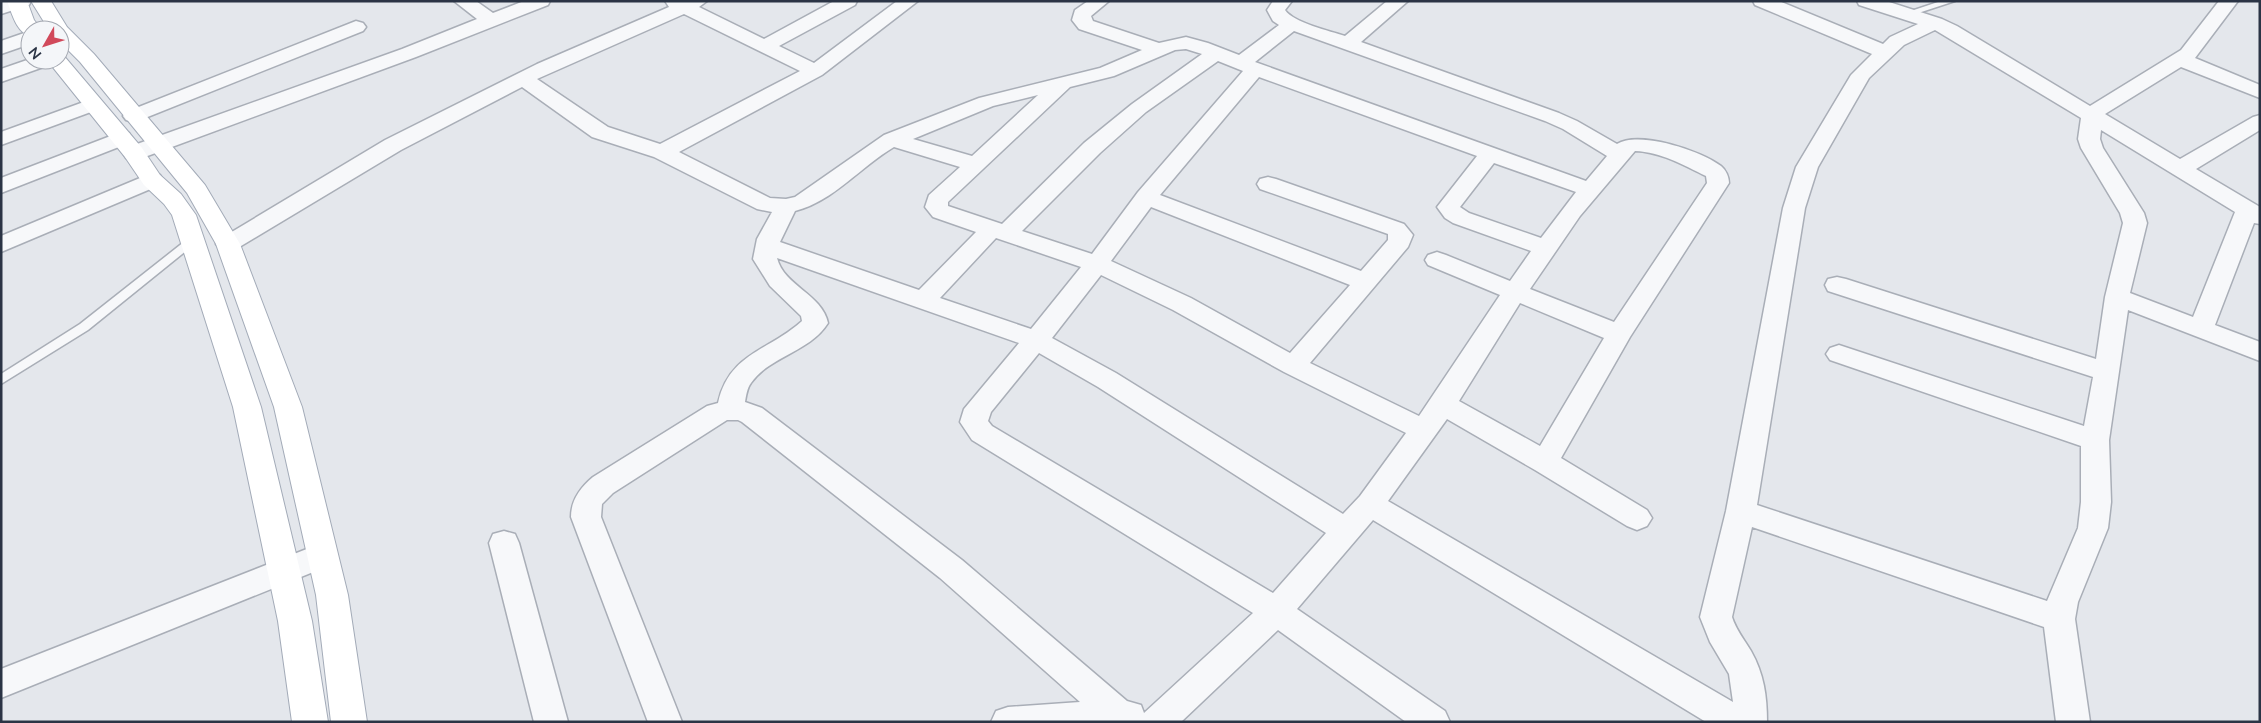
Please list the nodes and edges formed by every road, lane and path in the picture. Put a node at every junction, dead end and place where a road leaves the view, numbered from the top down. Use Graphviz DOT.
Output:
graph roads {
  1 [pos="41,1"];
  2 [pos="463,1"];
  3 [pos="541,1"];
  4 [pos="848,1"];
  5 [pos="909,1"];
  6 [pos="1100,1"];
  7 [pos="1399,1"];
  8 [pos="1762,1"];
  9 [pos="1866,1"];
  10 [pos="1951,1"];
  11 [pos="1278,2"];
  12 [pos="14,3"];
  13 [pos="685,3"];
  14 [pos="2223,3"];
  15 [pos="1906,14"];
  16 [pos="25,20"];
  17 [pos="53,20"];
  18 [pos="492,21"];
  19 [pos="1935,23"];
  20 [pos="1292,24"];
  21 [pos="356,27"];
  22 [pos="70,40"];
  23 [pos="20,41"];
  24 [pos="1348,44"];
  25 [pos="765,46"];
  26 [pos="1,48"];
  27 [pos="1157,50"];
  28 [pos="1885,52"];
  29 [pos="1216,53"];
  30 [pos="2181,60"];
  31 [pos="1248,66"];
  32 [pos="20,69"];
  33 [pos="65,70"];
  34 [pos="815,71"];
  35 [pos="1,76"];
  36 [pos="523,79"];
  37 [pos="1065,81"];
  38 [pos="2260,92"];
  39 [pos="92,105"];
  40 [pos="2092,115"];
  41 [pos="2255,129"];
  42 [pos="136,138"];
  43 [pos="1,139"];
  44 [pos="892,140"];
  45 [pos="662,152"];
  46 [pos="1490,154"];
  47 [pos="1620,155"];
  48 [pos="975,164"];
  49 [pos="2180,169"];
  50 [pos="152,180"];
  51 [pos="1268,184"];
  52 [pos="1,186"];
  53 [pos="1590,190"];
  54 [pos="185,195"];
  55 [pos="1146,197"];
  56 [pos="786,206"];
  57 [pos="2253,213"];
  58 [pos="1000,231"];
  59 [pos="193,240"];
  60 [pos="228,244"];
  61 [pos="1,245"];
  62 [pos="767,246"];
  63 [pos="1546,248"];
  64 [pos="1437,260"];
  65 [pos="1097,264"];
  66 [pos="1366,282"];
  67 [pos="1837,285"];
  68 [pos="1515,292"];
  69 [pos="2117,296"];
  70 [pos="922,300"];
  71 [pos="2201,329"];
  72 [pos="1619,334"];
  73 [pos="1036,340"];
  74 [pos="2260,352"];
  75 [pos="1839,354"];
  76 [pos="1293,366"];
  77 [pos="2107,372"];
  78 [pos="1,380"];
  79 [pos="1443,404"];
  80 [pos="730,408"];
  81 [pos="1424,430"];
  82 [pos="2095,440"];
  83 [pos="1544,462"];
  84 [pos="1370,504"];
  85 [pos="1740,511"];
  86 [pos="1637,518"];
  87 [pos="1346,531"];
  88 [pos="504,542"];
  89 [pos="322,555"];
  90 [pos="283,571"];
  91 [pos="1276,611"];
  92 [pos="2058,619"];
  93 [pos="1,684"];
  94 [pos="1119,715"];
  95 [pos="310,722"];
  96 [pos="349,722"];
  97 [pos="551,722"];
  98 [pos="665,722"];
  99 [pos="1008,722"];
  100 [pos="1156,722"];
  101 [pos="1433,722"];
  102 [pos="1736,722"];
  103 [pos="1750,722"];
  104 [pos="2073,722"];
  1 -- 17 [label="main road"];
  2 -- 18 [label="street"];
  3 -- 18 [label="street"];
  4 -- 25 [label="street"];
  5 -- 34 [label="street"];
  6 -- 27 [label="street"];
  7 -- 24 [label="street"];
  8 -- 28 [label="street"];
  9 -- 15 [label="street"];
  10 -- 15 [label="lane"];
  11 -- 20 [label="street"];
  12 -- 16 [label="main road"];
  13 -- 25 [label="street"];
  13 -- 36 [label="street"];
  14 -- 30 [label="street"];
  15 -- 19 [label="street"];
  18 -- 42 [label="street"];
  19 -- 28 [label="street"];
  19 -- 40 [label="street"];
  20 -- 24 [label="street"];
  20 -- 31 [label="street"];
  21 -- 42 [label="street"];
  22 -- 42 [label="main road"];
  23 -- 26 [label="street"];
  24 -- 47 [label="street"];
  25 -- 34 [label="street"];
  27 -- 29 [label="street"];
  27 -- 37 [label="street"];
  28 -- 85 [label="street"];
  29 -- 31 [label="street"];
  29 -- 58 [label="street"];
  30 -- 38 [label="street"];
  30 -- 40 [label="street"];
  31 -- 46 [label="street"];
  31 -- 55 [label="street"];
  32 -- 35 [label="street"];
  33 -- 39 [label="main road"];
  34 -- 45 [label="street"];
  36 -- 45 [label="street"];
  36 -- 60 [label="street"];
  37 -- 44 [label="street"];
  37 -- 48 [label="street"];
  39 -- 42 [label="main road"];
  39 -- 43 [label="street"];
  40 -- 49 [label="street"];
  40 -- 69 [label="street"];
  41 -- 49 [label="street"];
  42 -- 50 [label="main road"];
  42 -- 52 [label="street"];
  42 -- 54 [label="main road"];
  44 -- 48 [label="street"];
  44 -- 56 [label="street"];
  45 -- 56 [label="street"];
  46 -- 53 [label="street"];
  46 -- 63 [label="street"];
  47 -- 53 [label="street"];
  47 -- 72 [label="street"];
  48 -- 58 [label="street"];
  49 -- 57 [label="street"];
  50 -- 54 [label="main road"];
  50 -- 61 [label="street"];
  51 -- 66 [label="street"];
  53 -- 63 [label="street"];
  54 -- 59 [label="main road"];
  54 -- 60 [label="main road"];
  55 -- 65 [label="street"];
  55 -- 66 [label="street"];
  56 -- 62 [label="street"];
  57 -- 71 [label="street"];
  58 -- 65 [label="street"];
  58 -- 70 [label="street"];
  59 -- 78 [label="lane"];
  59 -- 90 [label="main road"];
  60 -- 89 [label="main road"];
  62 -- 70 [label="street"];
  62 -- 80 [label="street"];
  63 -- 68 [label="street"];
  64 -- 68 [label="street"];
  65 -- 73 [label="street"];
  65 -- 76 [label="street"];
  66 -- 76 [label="street"];
  67 -- 77 [label="street"];
  68 -- 72 [label="street"];
  68 -- 79 [label="street"];
  69 -- 71 [label="street"];
  69 -- 77 [label="street"];
  70 -- 73 [label="street"];
  71 -- 74 [label="street"];
  72 -- 83 [label="street"];
  73 -- 87 [label="street"];
  73 -- 91 [label="street"];
  75 -- 82 [label="street"];
  76 -- 81 [label="street"];
  77 -- 82 [label="street"];
  79 -- 81 [label="street"];
  79 -- 83 [label="street"];
  80 -- 94 [label="street"];
  80 -- 98 [label="street"];
  81 -- 84 [label="street"];
  82 -- 92 [label="street"];
  83 -- 86 [label="street"];
  84 -- 87 [label="street"];
  84 -- 102 [label="street"];
  85 -- 92 [label="street"];
  85 -- 103 [label="street"];
  87 -- 91 [label="street"];
  88 -- 97 [label="street"];
  89 -- 90 [label="street"];
  89 -- 96 [label="main road"];
  90 -- 93 [label="street"];
  90 -- 95 [label="main road"];
  91 -- 100 [label="street"];
  91 -- 101 [label="street"];
  92 -- 104 [label="street"];
  94 -- 99 [label="street"];
  94 -- 100 [label="street"];
}
